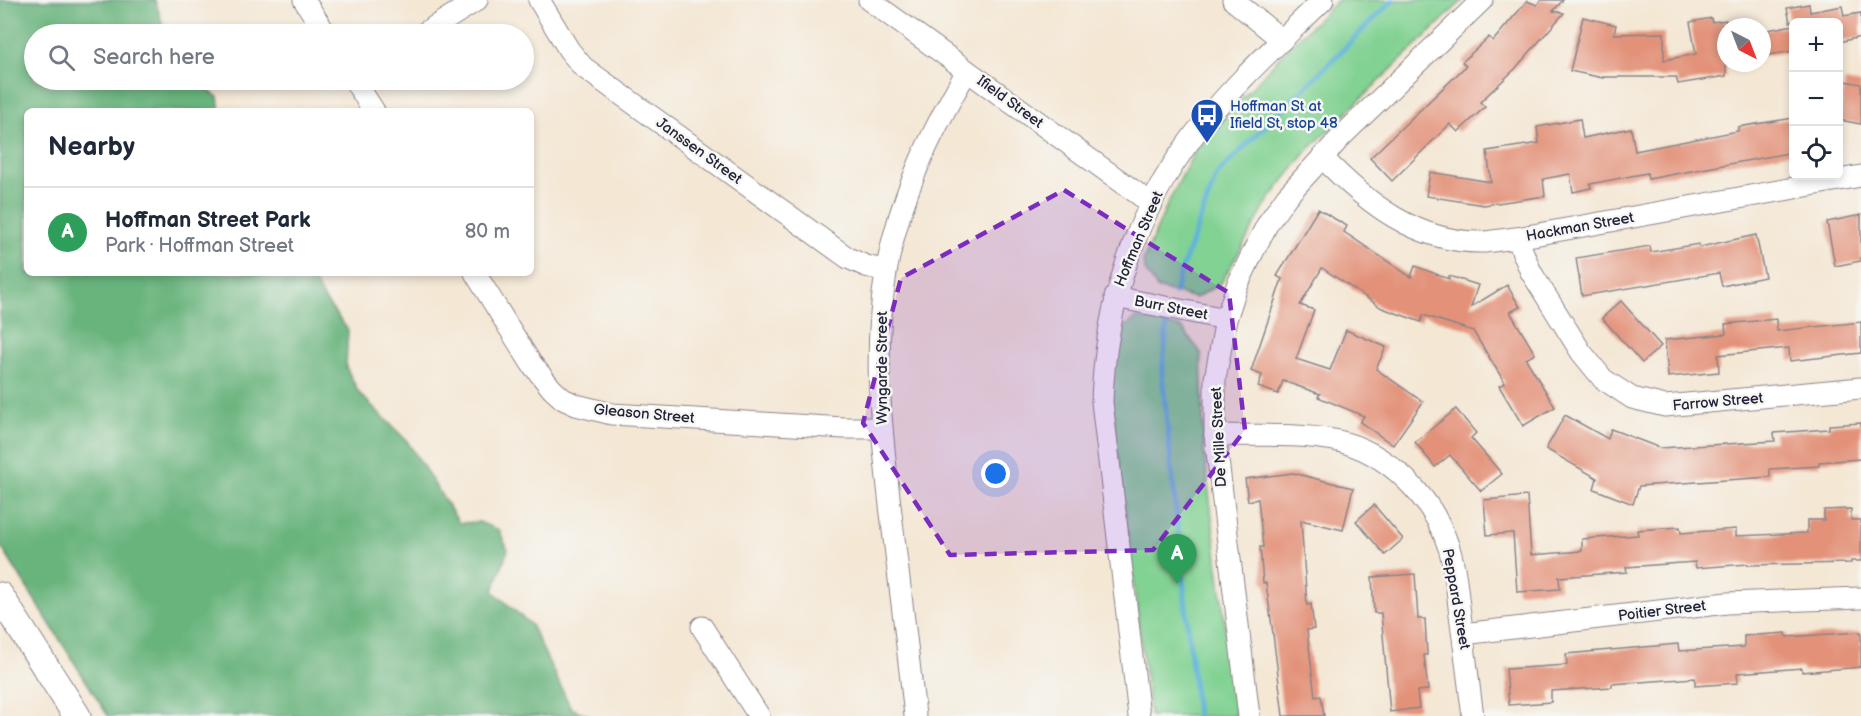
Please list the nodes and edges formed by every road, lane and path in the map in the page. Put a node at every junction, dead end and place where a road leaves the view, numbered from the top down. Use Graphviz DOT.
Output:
graph roads {
  1 [pos="304,0"];
  2 [pos="477,0"];
  3 [pos="539,0"];
  4 [pos="869,0"];
  5 [pos="1233,0"];
  6 [pos="1323,0"];
  7 [pos="1482,0"];
  8 [pos="320,24"];
  9 [pos="439,24"];
  10 [pos="1282,40"];
  11 [pos="967,71"];
  12 [pos="360,90"];
  13 [pos="372,108"];
  14 [pos="1322,157"];
  15 [pos="1861,176"];
  16 [pos="1152,204"];
  17 [pos="1517,238"];
  18 [pos="886,272"];
  19 [pos="477,276"];
  20 [pos="1115,297"];
  21 [pos="1226,319"];
  22 [pos="1861,388"];
  23 [pos="881,428"];
  24 [pos="1215,435"];
  25 [pos="0,596"];
  26 [pos="1861,598"];
  27 [pos="702,627"];
  28 [pos="1463,634"];
  29 [pos="77,716"];
  30 [pos="759,716"];
  31 [pos="915,716"];
  32 [pos="1139,716"];
  33 [pos="1249,716"];
  34 [pos="1473,716"];
  1 -- 8 [label="street"];
  2 -- 9 [label="street"];
  3 -- 18 [label="street, Janssen Street"];
  4 -- 11 [label="street, Ifield Street"];
  5 -- 10 [label="street"];
  6 -- 10 [label="street, Hoffman Street"];
  7 -- 14 [label="street, De Mille Street"];
  10 -- 16 [label="street, Hoffman Street"];
  11 -- 16 [label="street, Ifield Street"];
  11 -- 18 [label="street, Wyngarde Street"];
  12 -- 13 [label="street"];
  14 -- 17 [label="street, Hackman Street"];
  14 -- 21 [label="street, De Mille Street"];
  15 -- 17 [label="street, Hackman Street"];
  16 -- 20 [label="street, Hoffman Street"];
  17 -- 22 [label="street, Farrow Street"];
  18 -- 23 [label="street, Wyngarde Street"];
  19 -- 23 [label="street, Gleason Street"];
  20 -- 21 [label="street, Burr Street"];
  20 -- 32 [label="street, Hoffman Street"];
  21 -- 24 [label="street, De Mille Street"];
  23 -- 31 [label="street, Wyngarde Street"];
  24 -- 28 [label="street, Peppard Street"];
  24 -- 33 [label="street, De Mille Street"];
  25 -- 29 [label="street"];
  26 -- 28 [label="street, Poitier Street"];
  27 -- 30 [label="street"];
  28 -- 34 [label="street, Peppard Street"];
}
